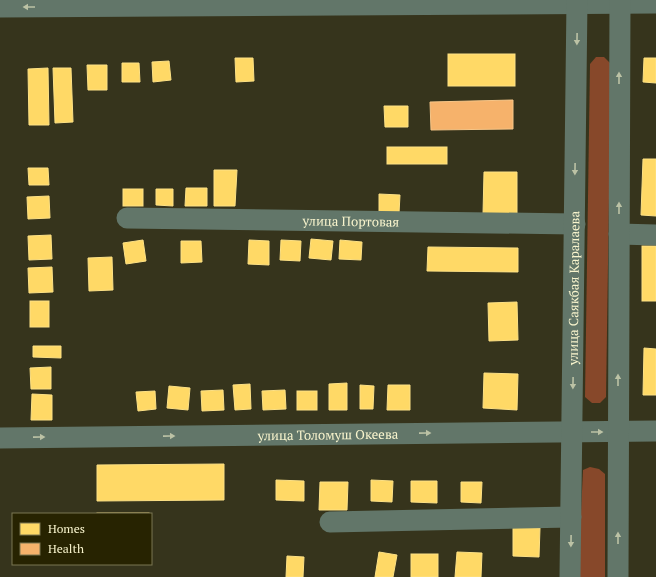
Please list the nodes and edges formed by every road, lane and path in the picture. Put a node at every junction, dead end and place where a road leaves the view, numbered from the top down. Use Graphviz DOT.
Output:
graph roads {
  1 [pos="577,2"];
  2 [pos="620,2"];
  3 [pos="656,4"];
  4 [pos="0,7"];
  5 [pos="127,218"];
  6 [pos="575,224"];
  7 [pos="619,234"];
  8 [pos="656,235"];
  9 [pos="618,431"];
  10 [pos="656,431"];
  11 [pos="572,432"];
  12 [pos="0,438"];
  13 [pos="571,517"];
  14 [pos="330,522"];
  15 [pos="570,577"];
  16 [pos="618,577"];
  1 -- 2 [label="street"];
  1 -- 4 [label="street, one-way"];
  1 -- 6 [label="street, улица Саякбая Каралаева, one-way"];
  2 -- 3 [label="street"];
  7 -- 2 [label="street, one-way"];
  5 -- 6 [label="street, улица Портовая"];
  6 -- 11 [label="street, улица Саякбая Каралаева, one-way"];
  7 -- 8 [label="street"];
  9 -- 7 [label="street, one-way"];
  9 -- 10 [label="street, улица Толомуш Океева"];
  11 -- 9 [label="street, улица Толомуш Океева, one-way"];
  16 -- 9 [label="street, one-way"];
  12 -- 11 [label="street, улица Толомуш Океева, one-way"];
  11 -- 13 [label="street, улица Саякбая Каралаева"];
  13 -- 14 [label="street"];
  13 -- 15 [label="street, улица Саякбая Каралаева, one-way"];
}
